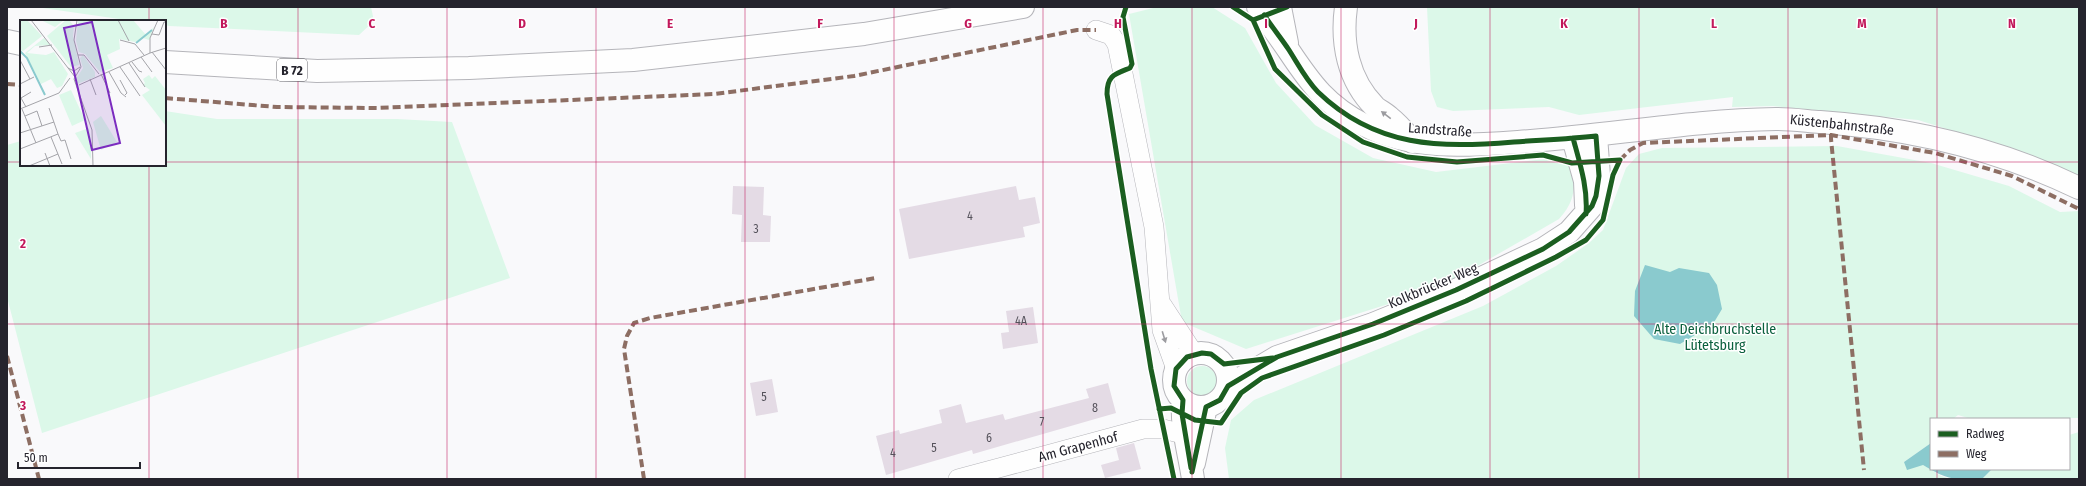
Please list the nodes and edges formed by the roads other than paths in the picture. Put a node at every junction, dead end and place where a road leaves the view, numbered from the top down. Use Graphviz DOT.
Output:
graph roads {
  1 [pos="1023,7"];
  2 [pos="1258,7"];
  3 [pos="1280,7"];
  4 [pos="1346,7"];
  5 [pos="1096,30"];
  6 [pos="7,41"];
  7 [pos="20,44"];
  8 [pos="1289,50"];
  9 [pos="166,62"];
  10 [pos="1596,136"];
  11 [pos="1572,138"];
  12 [pos="1414,142"];
  13 [pos="2079,188"];
  14 [pos="1586,214"];
  15 [pos="1161,304"];
  16 [pos="1194,354"];
  17 [pos="1277,357"];
  18 [pos="1224,364"];
  19 [pos="1176,369"];
  20 [pos="1228,386"];
  21 [pos="1183,400"];
  22 [pos="1206,407"];
  23 [pos="1192,437"];
  24 [pos="1192,476"];
  25 [pos="958,479"];
  1 -- 9 [label="main road, B 72"];
  2 -- 8 [label="main road, Landstraße"];
  3 -- 8 [label="main road, Landstraße"];
  12 -- 4 [label="main road, one-way"];
  5 -- 15 [label="street"];
  6 -- 7 [label="main road"];
  8 -- 12 [label="main road, Landstraße"];
  10 -- 11 [label="main road, Landstraße"];
  10 -- 13 [label="main road, Küstenbahnstraße"];
  10 -- 14 [label="main road, Kolkbrücker Weg"];
  11 -- 12 [label="main road, Landstraße"];
  11 -- 14 [label="main road"];
  14 -- 17 [label="main road, Kolkbrücker Weg"];
  15 -- 16 [label="street"];
  15 -- 19 [label="street, one-way"];
  16 -- 18 [label="main road"];
  16 -- 19 [label="main road"];
  17 -- 18 [label="main road, Kolkbrücker Weg"];
  17 -- 20 [label="main road, Kolkbrücker Weg"];
  18 -- 20 [label="main road"];
  19 -- 21 [label="main road"];
  20 -- 22 [label="main road"];
  21 -- 22 [label="main road"];
  21 -- 23 [label="main road"];
  22 -- 23 [label="main road"];
  23 -- 24 [label="main road"];
  23 -- 25 [label="street, Am Grapenhof"];
}
